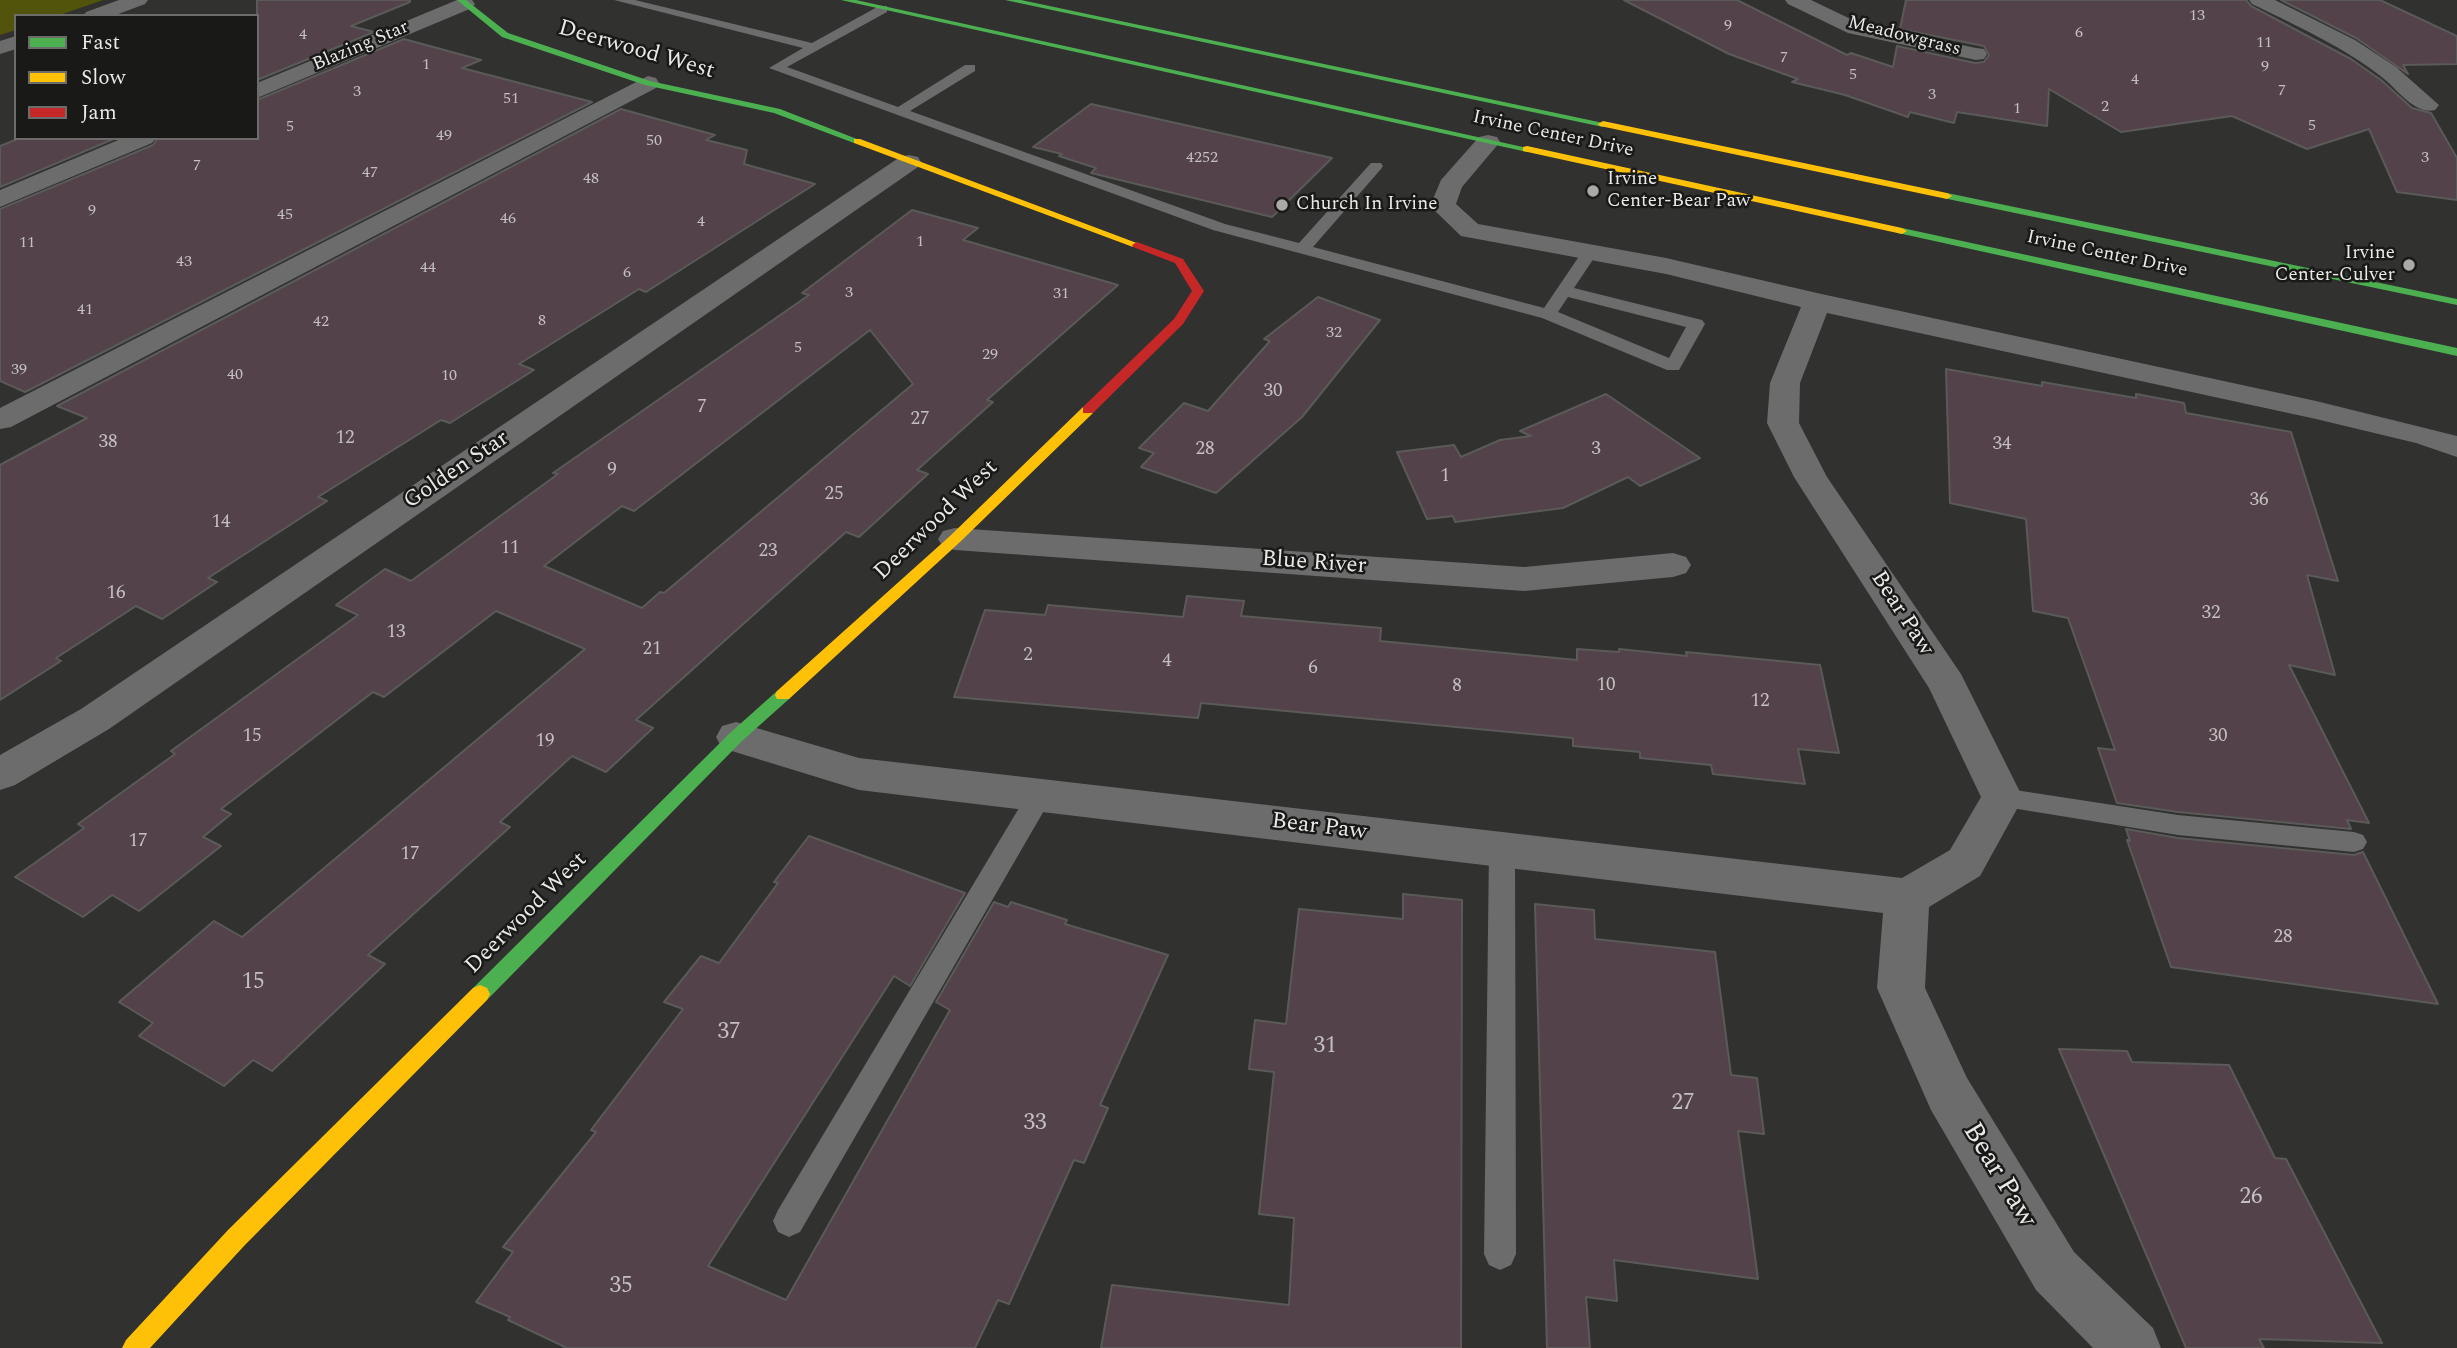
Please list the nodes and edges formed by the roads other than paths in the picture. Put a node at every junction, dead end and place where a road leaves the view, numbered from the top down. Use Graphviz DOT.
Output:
graph roads {
  1 [pos="138,0"];
  2 [pos="620,0"];
  3 [pos="845,0"];
  4 [pos="1009,0"];
  5 [pos="1795,0"];
  6 [pos="2259,0"];
  7 [pos="463,2"];
  8 [pos="884,9"];
  9 [pos="99,14"];
  10 [pos="814,47"];
  11 [pos="1976,54"];
  12 [pos="970,68"];
  13 [pos="648,83"];
  14 [pos="259,90"];
  15 [pos="2427,105"];
  16 [pos="901,111"];
  17 [pos="139,140"];
  18 [pos="1488,142"];
  19 [pos="909,162"];
  20 [pos="1376,166"];
  21 [pos="0,199"];
  22 [pos="2130,219"];
  23 [pos="2093,225"];
  24 [pos="1303,248"];
  25 [pos="1590,252"];
  26 [pos="1565,291"];
  27 [pos="1817,302"];
  28 [pos="2457,302"];
  29 [pos="1548,314"];
  30 [pos="2457,352"];
  31 [pos="0,421"];
  32 [pos="2457,447"];
  33 [pos="955,539"];
  34 [pos="1673,565"];
  35 [pos="736,737"];
  36 [pos="0,774"];
  37 [pos="1040,795"];
  38 [pos="2002,798"];
  39 [pos="2354,842"];
  40 [pos="1502,850"];
  41 [pos="1908,897"];
  42 [pos="789,1221"];
  43 [pos="1500,1254"];
  44 [pos="134,1348"];
  45 [pos="2133,1348"];
  1 -- 9 [label="street"];
  2 -- 10 [label="lane"];
  3 -- 8 [label="main road, Irvine Center Drive"];
  4 -- 23 [label="main road, Irvine Center Drive"];
  5 -- 11 [label="street, Meadowgrass"];
  6 -- 15 [label="street"];
  7 -- 13 [label="main road, Deerwood West"];
  7 -- 14 [label="street, Blazing Star"];
  8 -- 10 [label="lane"];
  8 -- 18 [label="main road, Irvine Center Drive"];
  10 -- 16 [label="lane"];
  12 -- 16 [label="lane"];
  13 -- 19 [label="main road, Deerwood West"];
  13 -- 31 [label="street"];
  16 -- 24 [label="lane"];
  17 -- 21 [label="street"];
  18 -- 25 [label="street"];
  18 -- 30 [label="main road, Irvine Center Drive"];
  19 -- 33 [label="main road, Deerwood West"];
  19 -- 36 [label="street, Golden Star"];
  20 -- 24 [label="lane"];
  22 -- 23 [label="main road"];
  23 -- 28 [label="main road, Irvine Center Drive"];
  24 -- 29 [label="lane"];
  25 -- 26 [label="lane"];
  25 -- 27 [label="street"];
  26 -- 29 [label="lane"];
  26 -- 29 [label="lane"];
  27 -- 32 [label="street"];
  27 -- 38 [label="street, Bear Paw"];
  33 -- 34 [label="street, Blue River"];
  33 -- 35 [label="main road, Deerwood West"];
  35 -- 37 [label="street, Bear Paw"];
  35 -- 44 [label="main road, Deerwood West"];
  37 -- 40 [label="street, Bear Paw"];
  37 -- 42 [label="lane"];
  38 -- 39 [label="lane"];
  38 -- 41 [label="street"];
  40 -- 41 [label="street, Bear Paw"];
  40 -- 43 [label="lane"];
  41 -- 45 [label="street, Bear Paw"];
}
